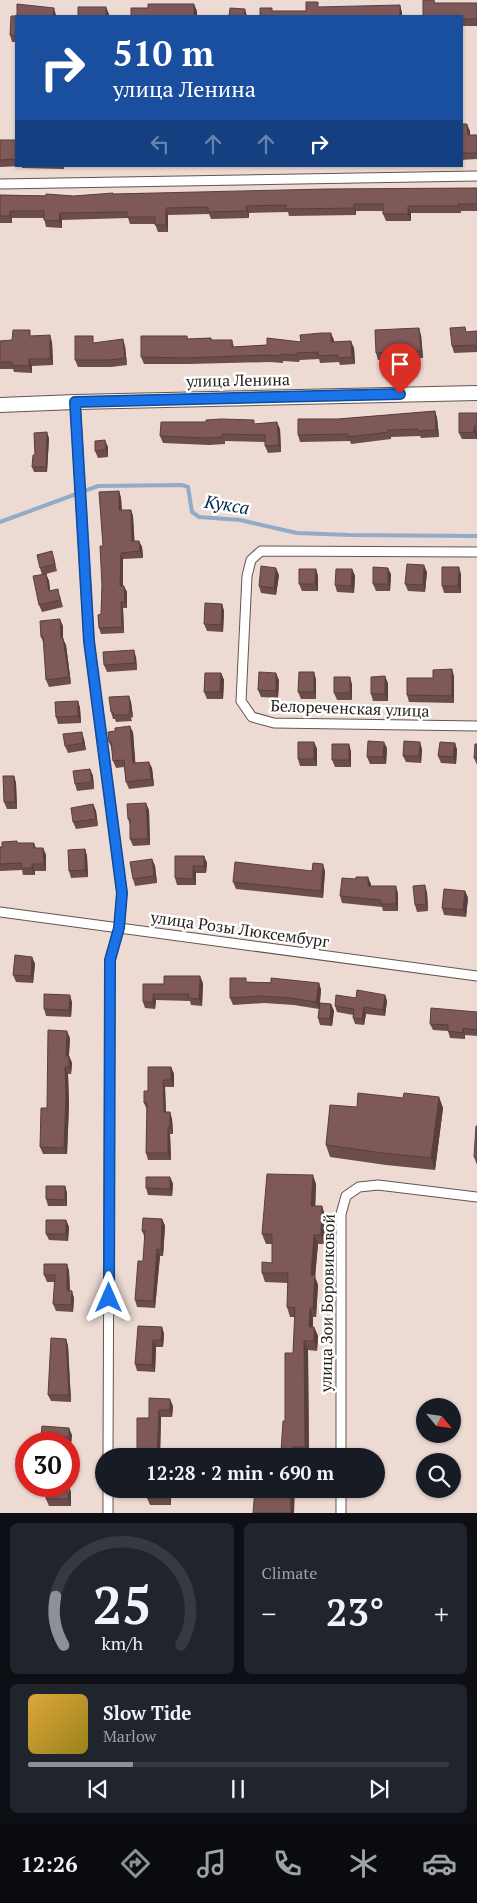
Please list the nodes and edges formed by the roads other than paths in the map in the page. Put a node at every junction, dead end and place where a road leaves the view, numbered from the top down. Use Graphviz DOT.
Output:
graph roads {
  1 [pos="477,176"];
  2 [pos="0,184"];
  3 [pos="477,393"];
  4 [pos="75,402"];
  5 [pos="0,405"];
  6 [pos="477,552"];
  7 [pos="477,726"];
  8 [pos="0,912"];
  9 [pos="119,928"];
  10 [pos="477,976"];
  11 [pos="477,1197"];
  12 [pos="108,1448"];
  13 [pos="341,1448"];
  14 [pos="108,1498"];
  15 [pos="341,1498"];
  16 [pos="108,1513"];
  17 [pos="341,1513"];
  1 -- 2 [label="street"];
  3 -- 4 [label="street, улица Ленина"];
  4 -- 5 [label="street, улица Ленина"];
  4 -- 9 [label="street"];
  6 -- 7 [label="street, Белореченская улица"];
  8 -- 9 [label="street, улица Розы Люксембург"];
  9 -- 10 [label="street, улица Розы Люксембург"];
  9 -- 12 [label="street"];
  11 -- 13 [label="street, улица Зои Боровиковой"];
  14 -- 16 [label="street"];
  15 -- 17 [label="street"];
}
